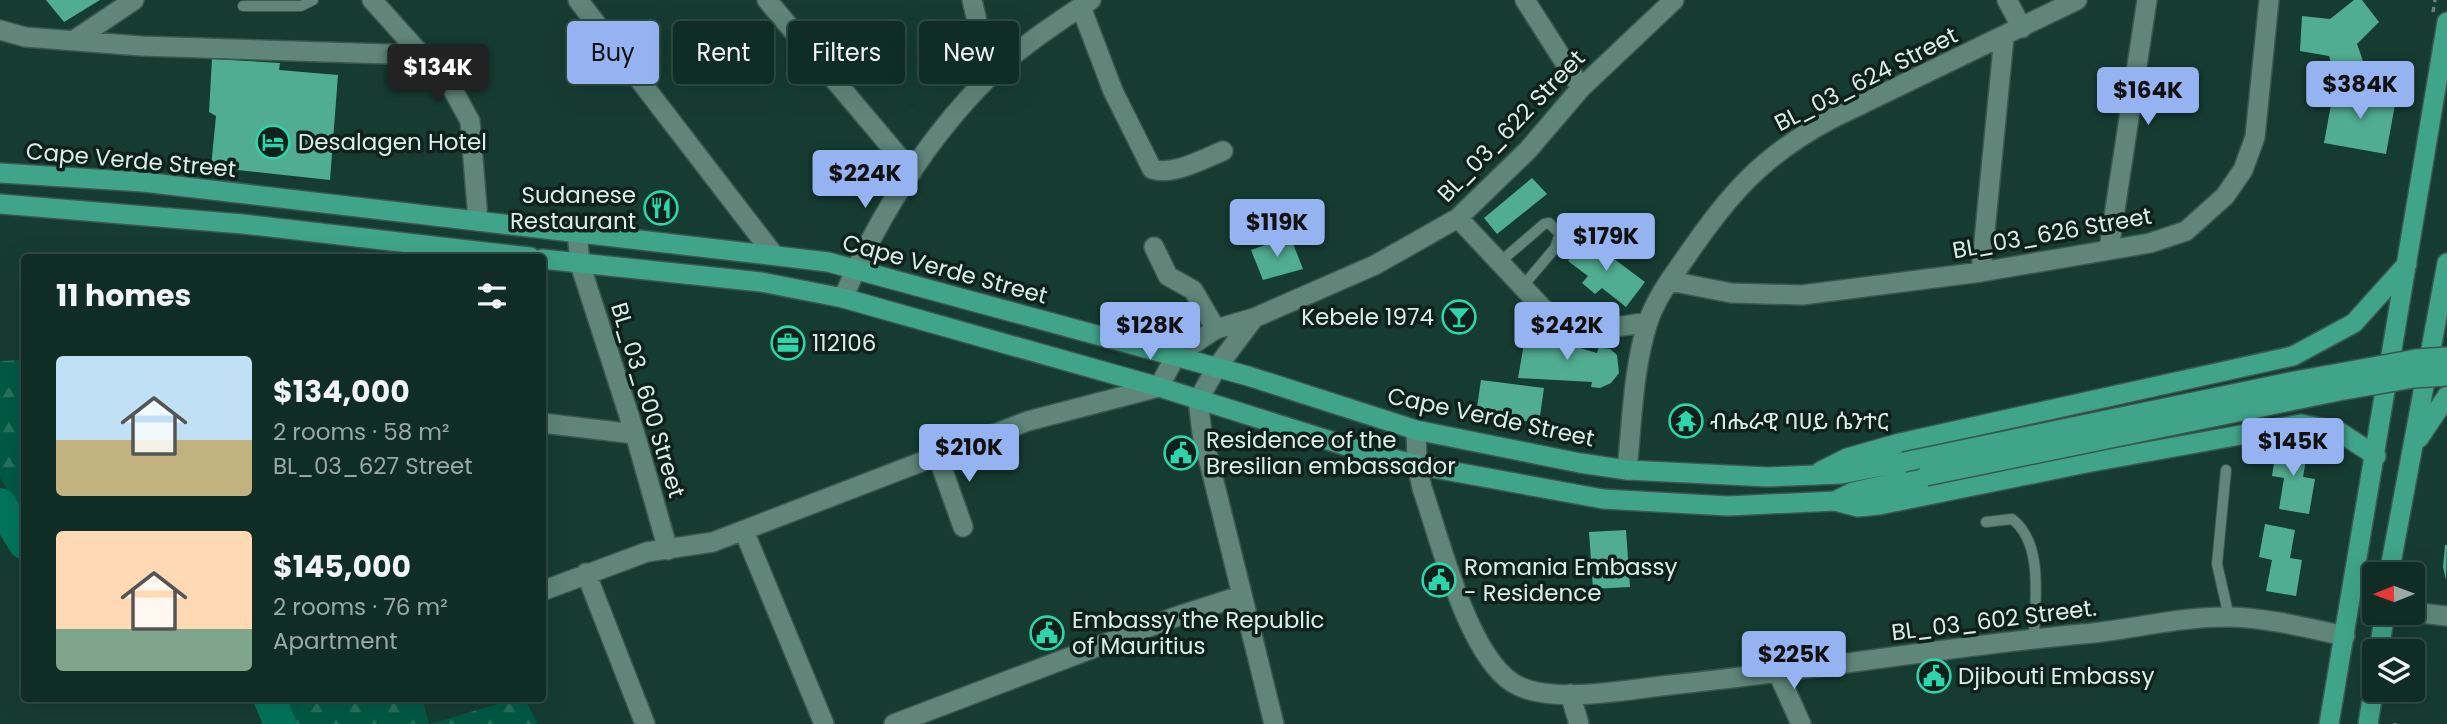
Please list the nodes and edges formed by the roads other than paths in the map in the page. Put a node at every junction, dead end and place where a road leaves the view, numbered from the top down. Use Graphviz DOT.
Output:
graph roads {
  1 [pos="134,0"];
  2 [pos="313,0"];
  3 [pos="372,0"];
  4 [pos="578,0"];
  5 [pos="767,0"];
  6 [pos="972,0"];
  7 [pos="1525,0"];
  8 [pos="1674,0"];
  9 [pos="2007,0"];
  10 [pos="2077,0"];
  11 [pos="2147,0"];
  12 [pos="2269,0"];
  13 [pos="1086,4"];
  14 [pos="243,6"];
  15 [pos="977,21"];
  16 [pos="2447,22"];
  17 [pos="2022,28"];
  18 [pos="0,30"];
  19 [pos="2004,37"];
  20 [pos="76,38"];
  21 [pos="1019,54"];
  22 [pos="419,55"];
  23 [pos="983,84"];
  24 [pos="1581,89"];
  25 [pos="1223,151"];
  26 [pos="912,172"];
  27 [pos="0,173"];
  28 [pos="51,176"];
  29 [pos="0,204"];
  30 [pos="50,207"];
  31 [pos="1458,218"];
  32 [pos="478,220"];
  33 [pos="577,231"];
  34 [pos="1154,247"];
  35 [pos="2109,249"];
  36 [pos="505,254"];
  37 [pos="774,255"];
  38 [pos="546,260"];
  39 [pos="1500,262"];
  40 [pos="2447,263"];
  41 [pos="580,264"];
  42 [pos="2408,264"];
  43 [pos="856,268"];
  44 [pos="1981,272"];
  45 [pos="1670,281"];
  46 [pos="1522,286"];
  47 [pos="843,298"];
  48 [pos="1254,318"];
  49 [pos="1648,322"];
  50 [pos="1216,329"];
  51 [pos="1176,355"];
  52 [pos="2447,358"];
  53 [pos="1217,367"];
  54 [pos="2447,376"];
  55 [pos="1159,387"];
  56 [pos="2447,396"];
  57 [pos="1198,400"];
  58 [pos="546,423"];
  59 [pos="1416,430"];
  60 [pos="635,434"];
  61 [pos="2413,448"];
  62 [pos="937,454"];
  63 [pos="2376,456"];
  64 [pos="1417,465"];
  65 [pos="1627,470"];
  66 [pos="2226,470"];
  67 [pos="1813,475"];
  68 [pos="1835,501"];
  69 [pos="1986,522"];
  70 [pos="963,527"];
  71 [pos="744,531"];
  72 [pos="668,550"];
  73 [pos="2391,562"];
  74 [pos="586,573"];
  75 [pos="546,589"];
  76 [pos="1240,596"];
  77 [pos="2426,614"];
  78 [pos="2447,616"];
  79 [pos="2229,617"];
  80 [pos="2345,636"];
  81 [pos="2034,637"];
  82 [pos="1778,673"];
  83 [pos="1570,694"];
  84 [pos="2372,702"];
  85 [pos="645,724"];
  86 [pos="824,724"];
  87 [pos="894,724"];
  88 [pos="1274,724"];
  89 [pos="1579,724"];
  90 [pos="1801,724"];
  91 [pos="2329,724"];
  92 [pos="2368,724"];
  1 -- 20 [label="street"];
  2 -- 14 [label="lane"];
  3 -- 22 [label="street"];
  4 -- 37 [label="street"];
  5 -- 26 [label="street"];
  6 -- 15 [label="street"];
  7 -- 24 [label="street"];
  8 -- 24 [label="street, BL_03_622 Street"];
  9 -- 17 [label="street"];
  10 -- 17 [label="street, BL_03_624 Street"];
  11 -- 35 [label="street"];
  12 -- 35 [label="street, BL_03_626 Street"];
  13 -- 21 [label="street"];
  13 -- 25 [label="street"];
  16 -- 42 [label="main road"];
  17 -- 19 [label="street, BL_03_624 Street"];
  18 -- 20 [label="street"];
  19 -- 44 [label="street"];
  19 -- 45 [label="street, BL_03_624 Street"];
  20 -- 22 [label="street"];
  22 -- 32 [label="street"];
  23 -- 26 [label="street"];
  24 -- 31 [label="street, BL_03_622 Street"];
  26 -- 43 [label="street"];
  27 -- 28 [label="main road, Cape Verde Street"];
  28 -- 30 [label="main road"];
  28 -- 32 [label="main road, Cape Verde Street"];
  29 -- 30 [label="main road"];
  30 -- 36 [label="main road"];
  31 -- 39 [label="street"];
  31 -- 48 [label="street, BL_03_622 Street"];
  32 -- 33 [label="main road, Cape Verde Street"];
  33 -- 37 [label="main road, Cape Verde Street"];
  33 -- 41 [label="street, BL_03_600 Street"];
  34 -- 50 [label="street"];
  35 -- 44 [label="street, BL_03_626 Street"];
  37 -- 43 [label="main road, Cape Verde Street"];
  38 -- 41 [label="main road"];
  39 -- 46 [label="street"];
  39 -- 46 [label="lane"];
  40 -- 61 [label="main road"];
  41 -- 47 [label="main road"];
  41 -- 60 [label="street, BL_03_600 Street"];
  42 -- 63 [label="main road"];
  42 -- 67 [label="main road"];
  43 -- 47 [label="street"];
  43 -- 51 [label="main road, Cape Verde Street"];
  44 -- 45 [label="street, BL_03_626 Street"];
  45 -- 49 [label="street, BL_03_624 Street"];
  46 -- 49 [label="street"];
  47 -- 55 [label="main road"];
  48 -- 50 [label="street, BL_03_622 Street"];
  48 -- 53 [label="street"];
  49 -- 65 [label="street, BL_03_624 Street"];
  50 -- 51 [label="street, BL_03_622 Street"];
  51 -- 53 [label="main road, Cape Verde Street"];
  51 -- 55 [label="street"];
  52 -- 67 [label="main road, Cape Verde Street, bridge"];
  53 -- 57 [label="street"];
  53 -- 59 [label="main road, Cape Verde Street"];
  54 -- 68 [label="main road, bridge"];
  55 -- 57 [label="main road"];
  55 -- 62 [label="street"];
  56 -- 61 [label="main road"];
  57 -- 64 [label="main road"];
  57 -- 76 [label="street"];
  58 -- 60 [label="street"];
  59 -- 64 [label="street, BL_03_602 Street."];
  59 -- 65 [label="main road, Cape Verde Street"];
  60 -- 72 [label="street, BL_03_600 Street"];
  61 -- 73 [label="main road"];
  62 -- 70 [label="street"];
  62 -- 71 [label="street"];
  63 -- 68 [label="main road"];
  63 -- 80 [label="main road"];
  64 -- 68 [label="main road"];
  64 -- 83 [label="street, BL_03_602 Street."];
  65 -- 67 [label="main road, Cape Verde Street"];
  66 -- 79 [label="lane"];
  69 -- 81 [label="lane"];
  71 -- 72 [label="street"];
  71 -- 86 [label="street"];
  72 -- 74 [label="street"];
  74 -- 75 [label="street"];
  74 -- 85 [label="street"];
  76 -- 87 [label="street"];
  76 -- 88 [label="street"];
  77 -- 78 [label="street"];
  79 -- 80 [label="street, BL_03_602 Street."];
  79 -- 81 [label="street, BL_03_602 Street."];
  80 -- 91 [label="main road"];
  81 -- 82 [label="street, BL_03_602 Street."];
  82 -- 83 [label="street, BL_03_602 Street."];
  82 -- 90 [label="street"];
  83 -- 89 [label="street"];
  84 -- 92 [label="main road"];
}
